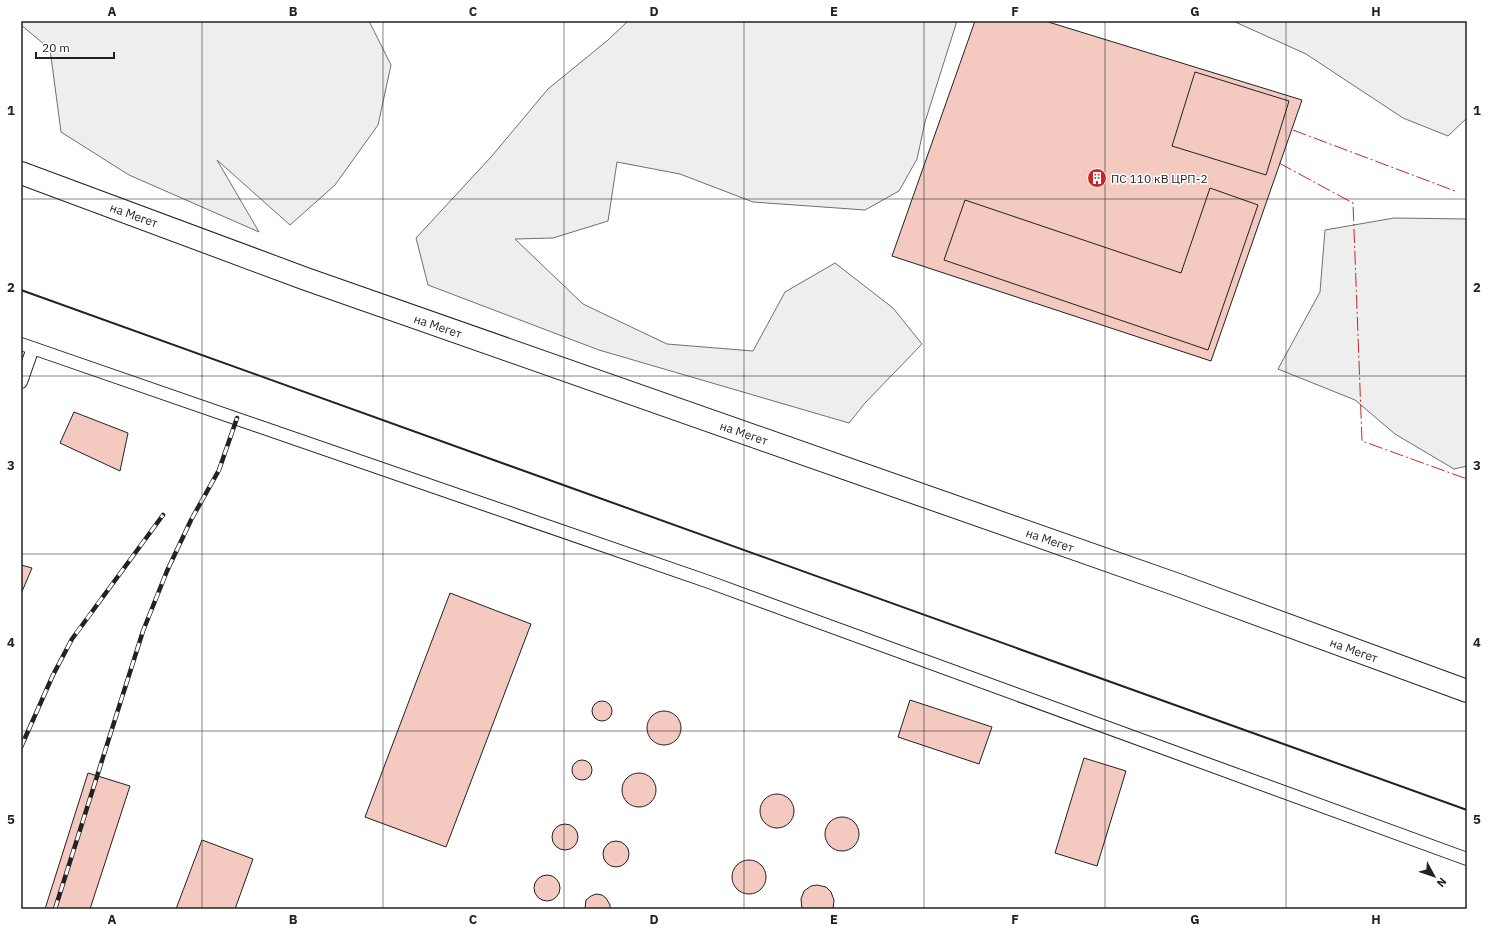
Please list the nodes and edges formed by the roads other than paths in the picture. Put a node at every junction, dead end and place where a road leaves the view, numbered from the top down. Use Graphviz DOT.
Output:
graph roads {
  1 [pos="21,173"];
  2 [pos="27,346"];
  3 [pos="21,382"];
  4 [pos="1467,692"];
  5 [pos="1467,859"];
  1 -- 4 [label="street, на Мегет"];
  2 -- 3 [label="lane"];
  2 -- 5 [label="lane"];
}
